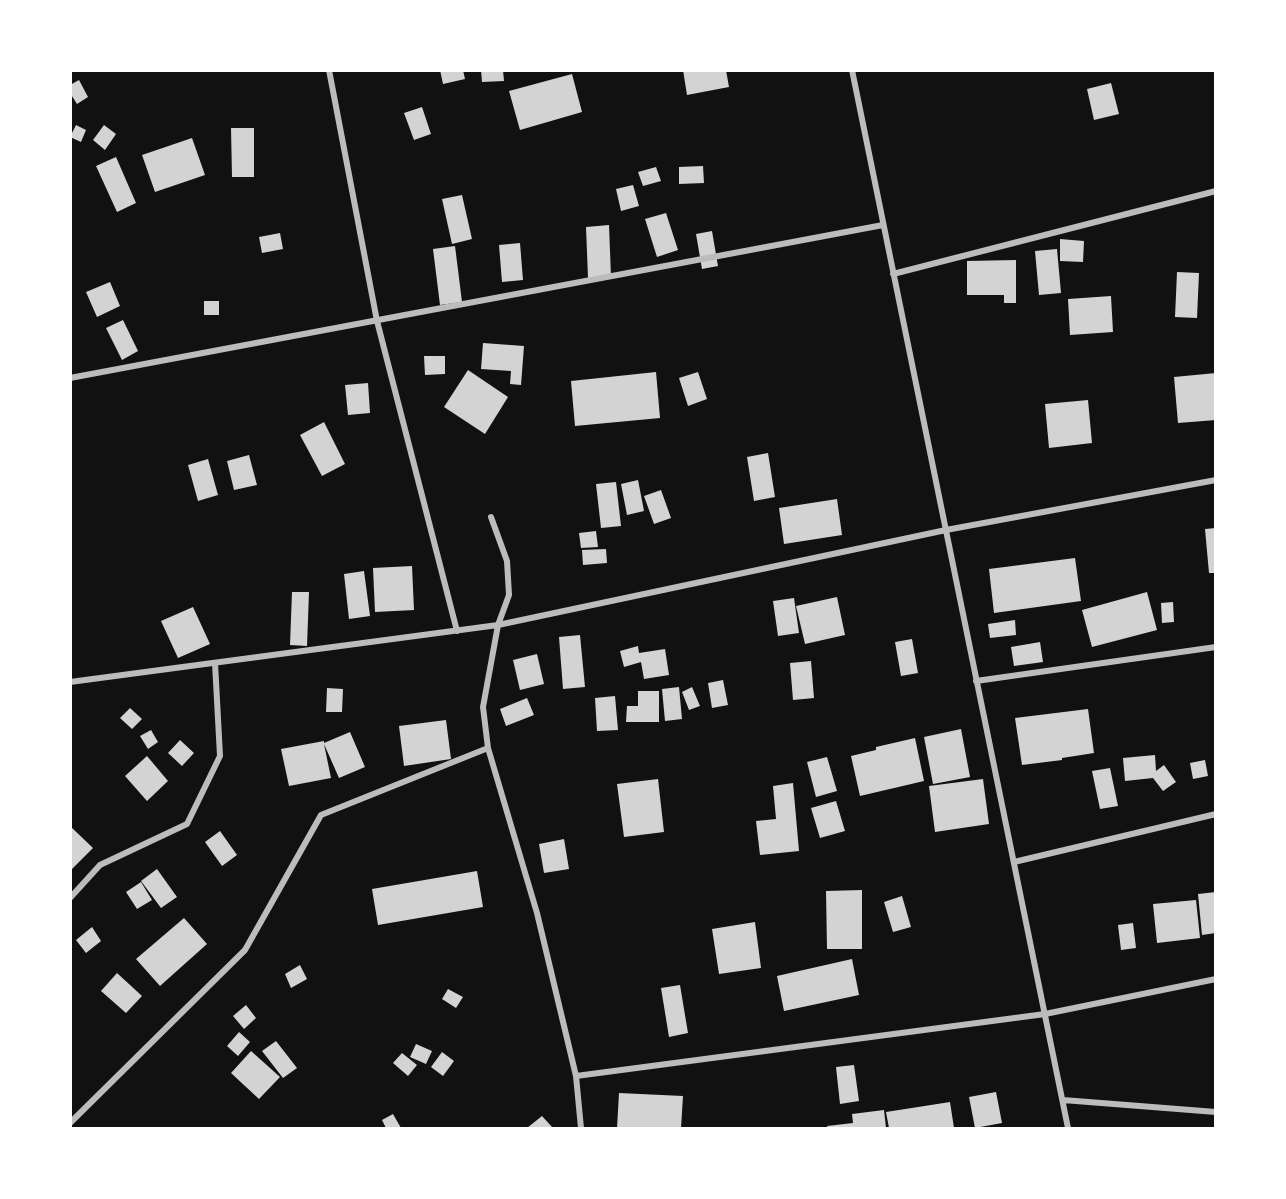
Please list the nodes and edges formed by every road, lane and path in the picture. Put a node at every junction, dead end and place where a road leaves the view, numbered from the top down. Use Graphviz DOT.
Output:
graph roads {
  1 [pos="329,70"];
  2 [pos="852,70"];
  3 [pos="1215,191"];
  4 [pos="883,225"];
  5 [pos="893,274"];
  6 [pos="377,321"];
  7 [pos="70,378"];
  8 [pos="1215,480"];
  9 [pos="491,518"];
  10 [pos="946,530"];
  11 [pos="498,625"];
  12 [pos="457,631"];
  13 [pos="1215,647"];
  14 [pos="214,663"];
  15 [pos="976,681"];
  16 [pos="70,682"];
  17 [pos="488,748"];
  18 [pos="1215,814"];
  19 [pos="1014,862"];
  20 [pos="70,898"];
  21 [pos="1215,979"];
  22 [pos="1045,1014"];
  23 [pos="576,1076"];
  24 [pos="1063,1100"];
  25 [pos="1215,1112"];
  26 [pos="70,1123"];
  27 [pos="581,1128"];
  28 [pos="1068,1128"];
  1 -- 6 [label="street"];
  2 -- 4 [label="street"];
  3 -- 5 [label="street"];
  4 -- 5 [label="street"];
  4 -- 6 [label="street"];
  5 -- 10 [label="street"];
  6 -- 7 [label="street"];
  6 -- 12 [label="street"];
  8 -- 10 [label="street"];
  9 -- 11 [label="street"];
  10 -- 11 [label="street"];
  10 -- 15 [label="street"];
  11 -- 12 [label="street"];
  11 -- 17 [label="street"];
  12 -- 14 [label="street"];
  13 -- 15 [label="street"];
  14 -- 16 [label="street"];
  14 -- 20 [label="street"];
  15 -- 19 [label="street"];
  17 -- 23 [label="street"];
  17 -- 26 [label="street"];
  18 -- 19 [label="street"];
  19 -- 22 [label="street"];
  21 -- 22 [label="street"];
  22 -- 23 [label="street"];
  22 -- 24 [label="street"];
  23 -- 27 [label="street"];
  24 -- 25 [label="street"];
  24 -- 28 [label="street"];
}
